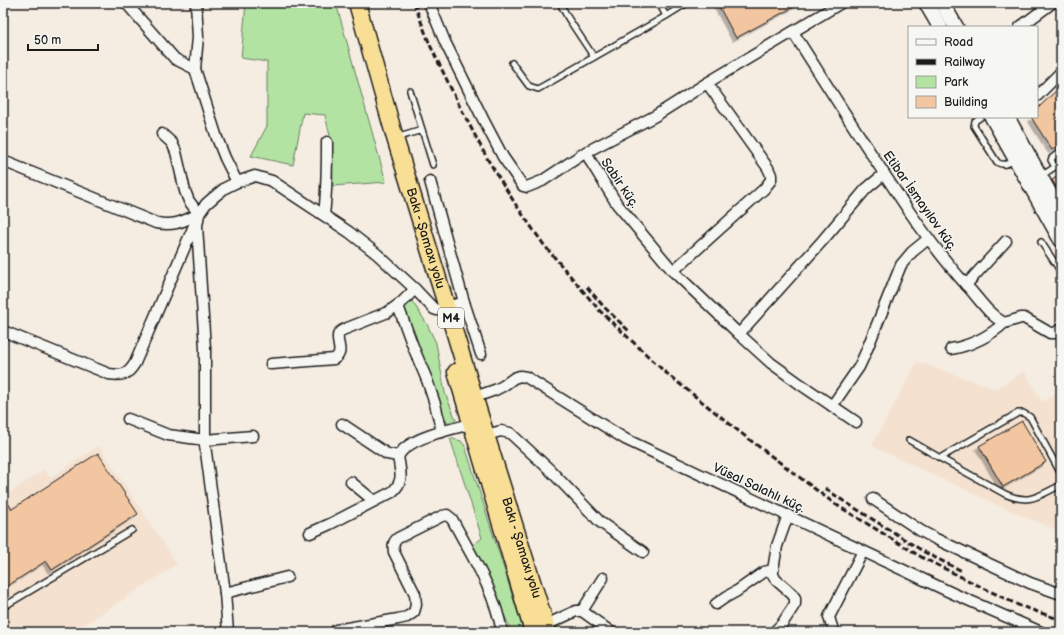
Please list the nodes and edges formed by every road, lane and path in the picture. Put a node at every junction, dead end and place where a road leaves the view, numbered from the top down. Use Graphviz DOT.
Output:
graph roads {
  1 [pos="126,3"];
  2 [pos="196,3"];
  3 [pos="345,3"];
  4 [pos="357,3"];
  5 [pos="429,3"];
  6 [pos="560,3"];
  7 [pos="659,3"];
  8 [pos="687,3"];
  9 [pos="841,3"];
  10 [pos="926,3"];
  11 [pos="942,3"];
  12 [pos="1052,3"];
  13 [pos="666,16"];
  14 [pos="939,26"];
  15 [pos="955,26"];
  16 [pos="1021,26"];
  17 [pos="793,32"];
  18 [pos="594,57"];
  19 [pos="512,63"];
  20 [pos="195,70"];
  21 [pos="1061,72"];
  22 [pos="707,83"];
  23 [pos="410,91"];
  24 [pos="1038,95"];
  25 [pos="980,118"];
  26 [pos="993,118"];
  27 [pos="1011,119"];
  28 [pos="422,130"];
  29 [pos="162,134"];
  30 [pos="395,138"];
  31 [pos="327,142"];
  32 [pos="1061,151"];
  33 [pos="586,152"];
  34 [pos="1016,160"];
  35 [pos="3,161"];
  36 [pos="1061,163"];
  37 [pos="433,165"];
  38 [pos="1055,167"];
  39 [pos="884,174"];
  40 [pos="1040,176"];
  41 [pos="430,180"];
  42 [pos="237,182"];
  43 [pos="199,214"];
  44 [pos="1061,214"];
  45 [pos="324,215"];
  46 [pos="928,239"];
  47 [pos="1006,240"];
  48 [pos="1061,240"];
  49 [pos="1041,242"];
  50 [pos="1059,264"];
  51 [pos="673,271"];
  52 [pos="1061,272"];
  53 [pos="966,285"];
  54 [pos="415,289"];
  55 [pos="464,302"];
  56 [pos="398,306"];
  57 [pos="442,308"];
  58 [pos="1004,323"];
  59 [pos="1061,329"];
  60 [pos="3,331"];
  61 [pos="739,334"];
  62 [pos="952,349"];
  63 [pos="480,354"];
  64 [pos="271,364"];
  65 [pos="475,397"];
  66 [pos="832,406"];
  67 [pos="128,419"];
  68 [pos="856,422"];
  69 [pos="342,424"];
  70 [pos="471,424"];
  71 [pos="442,432"];
  72 [pos="486,434"];
  73 [pos="252,436"];
  74 [pos="205,440"];
  75 [pos="909,440"];
  76 [pos="398,456"];
  77 [pos="940,458"];
  78 [pos="1061,474"];
  79 [pos="351,482"];
  80 [pos="1061,485"];
  81 [pos="873,499"];
  82 [pos="374,501"];
  83 [pos="788,515"];
  84 [pos="132,530"];
  85 [pos="310,533"];
  86 [pos="863,551"];
  87 [pos="643,552"];
  88 [pos="773,570"];
  89 [pos="287,577"];
  90 [pos="603,578"];
  91 [pos="225,594"];
  92 [pos="1061,594"];
  93 [pos="716,604"];
  94 [pos="3,607"];
  95 [pos="582,611"];
  96 [pos="336,630"];
  97 [pos="542,630"];
  98 [pos="228,632"];
  99 [pos="502,632"];
  100 [pos="611,632"];
  101 [pos="774,632"];
  102 [pos="834,632"];
  103 [pos="1041,632"];
  1 -- 20 [label="street"];
  2 -- 20 [label="street"];
  3 -- 57 [label="highway, Bakı - Şamaxı yolu / M4"];
  4 -- 30 [label="highway, Bakı - Şamaxı yolu / M4"];
  5 -- 33 [label="street"];
  6 -- 18 [label="lane"];
  7 -- 13 [label="lane"];
  8 -- 13 [label="lane"];
  9 -- 17 [label="street, Sabir küç."];
  10 -- 14 [label="main road"];
  11 -- 15 [label="main road"];
  12 -- 16 [label="street"];
  13 -- 18 [label="lane"];
  17 -- 22 [label="street, Sabir küç."];
  17 -- 39 [label="street, Etibar İsmayılov küç."];
  18 -- 19 [label="lane"];
  20 -- 42 [label="street"];
  21 -- 24 [label="street"];
  22 -- 33 [label="street, Sabir küç."];
  22 -- 51 [label="street"];
  23 -- 28 [label="lane"];
  25 -- 34 [label="lane"];
  26 -- 34 [label="main road"];
  27 -- 40 [label="main road"];
  28 -- 30 [label="lane"];
  28 -- 37 [label="lane"];
  29 -- 43 [label="street"];
  30 -- 57 [label="highway, Bakı - Şamaxı yolu / M4"];
  31 -- 45 [label="street"];
  32 -- 38 [label="lane"];
  33 -- 51 [label="street, Sabir küç."];
  34 -- 48 [label="main road"];
  35 -- 43 [label="street"];
  36 -- 38 [label="lane"];
  38 -- 40 [label="lane"];
  39 -- 46 [label="street, Etibar İsmayılov küç."];
  39 -- 61 [label="street"];
  40 -- 44 [label="main road"];
  41 -- 55 [label="street"];
  42 -- 43 [label="street"];
  42 -- 45 [label="street"];
  43 -- 60 [label="street"];
  43 -- 74 [label="street"];
  45 -- 54 [label="street"];
  46 -- 53 [label="street, Etibar İsmayılov küç."];
  46 -- 66 [label="street"];
  47 -- 53 [label="street"];
  49 -- 50 [label="lane"];
  50 -- 52 [label="lane"];
  51 -- 61 [label="street, Sabir küç."];
  53 -- 58 [label="street, Etibar İsmayılov küç."];
  54 -- 56 [label="street"];
  54 -- 57 [label="street"];
  55 -- 57 [label="street"];
  55 -- 63 [label="street"];
  56 -- 64 [label="street"];
  56 -- 71 [label="street"];
  57 -- 65 [label="highway, Bakı - Şamaxı yolu / M4"];
  57 -- 70 [label="highway, Bakı - Şamaxı yolu / M4"];
  58 -- 59 [label="street"];
  58 -- 62 [label="street"];
  61 -- 66 [label="street, Sabir küç."];
  65 -- 72 [label="highway, Bakı - Şamaxı yolu / M4"];
  65 -- 83 [label="street, Vüsal Salahlı küç."];
  66 -- 68 [label="street, Sabir küç."];
  67 -- 74 [label="street"];
  69 -- 76 [label="street"];
  70 -- 71 [label="street"];
  70 -- 97 [label="highway, Bakı - Şamaxı yolu / M4"];
  71 -- 76 [label="street"];
  72 -- 87 [label="street"];
  72 -- 97 [label="highway, Bakı - Şamaxı yolu / M4"];
  73 -- 74 [label="street"];
  74 -- 91 [label="street"];
  75 -- 77 [label="lane"];
  76 -- 82 [label="street"];
  77 -- 78 [label="lane"];
  77 -- 80 [label="lane"];
  79 -- 82 [label="street"];
  81 -- 92 [label="street"];
  82 -- 85 [label="street"];
  83 -- 86 [label="street, Vüsal Salahlı küç."];
  83 -- 88 [label="street"];
  84 -- 94 [label="lane"];
  86 -- 102 [label="street"];
  86 -- 103 [label="street, Vüsal Salahlı küç."];
  88 -- 93 [label="street"];
  88 -- 101 [label="street"];
  89 -- 91 [label="street"];
  90 -- 95 [label="street"];
  91 -- 98 [label="street"];
  95 -- 97 [label="street"];
  95 -- 100 [label="street"];
  96 -- 99 [label="street"];
}
